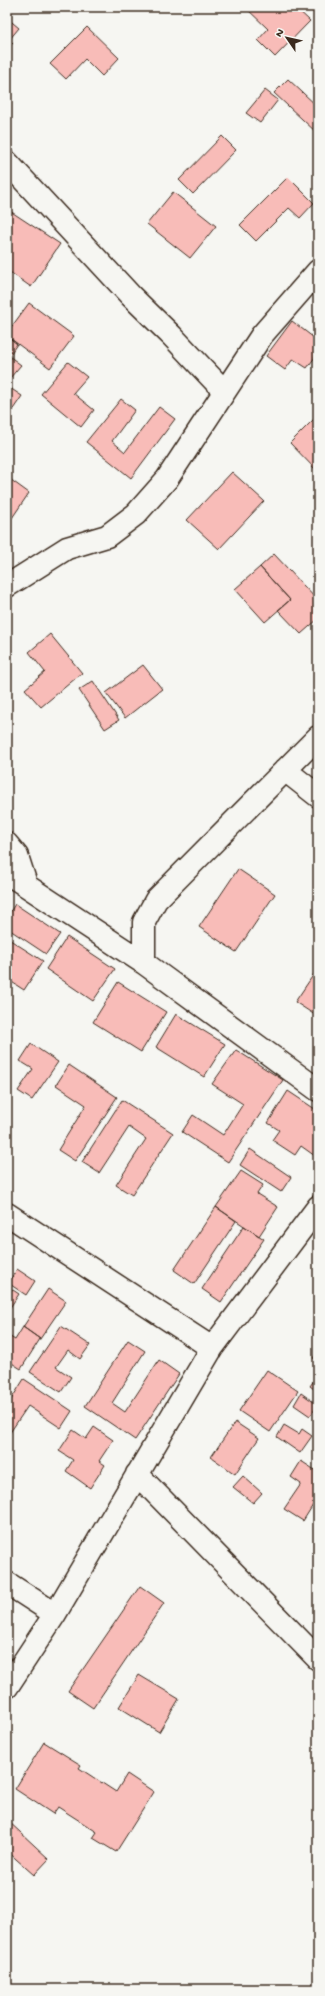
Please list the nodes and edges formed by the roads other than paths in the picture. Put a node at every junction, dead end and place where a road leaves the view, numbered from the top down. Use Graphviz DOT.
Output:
graph roads {
  1 [pos="7,162"];
  2 [pos="318,271"];
  3 [pos="224,391"];
  4 [pos="7,586"];
  5 [pos="318,737"];
  6 [pos="285,770"];
  7 [pos="318,796"];
  8 [pos="7,844"];
  9 [pos="7,873"];
  10 [pos="26,884"];
  11 [pos="144,964"];
  12 [pos="318,1090"];
  13 [pos="318,1207"];
  14 [pos="7,1214"];
  15 [pos="212,1348"];
  16 [pos="137,1474"];
  17 [pos="7,1583"];
  18 [pos="55,1614"];
  19 [pos="318,1659"];
  20 [pos="7,1687"];
  1 -- 3 [label="street"];
  2 -- 3 [label="street"];
  3 -- 4 [label="street"];
  5 -- 6 [label="street"];
  6 -- 7 [label="street"];
  6 -- 11 [label="street"];
  8 -- 10 [label="street"];
  9 -- 10 [label="street"];
  10 -- 11 [label="street"];
  11 -- 12 [label="street"];
  13 -- 15 [label="street"];
  14 -- 15 [label="street"];
  15 -- 16 [label="street"];
  16 -- 18 [label="street"];
  16 -- 19 [label="street"];
  17 -- 18 [label="street"];
  18 -- 20 [label="street"];
}
